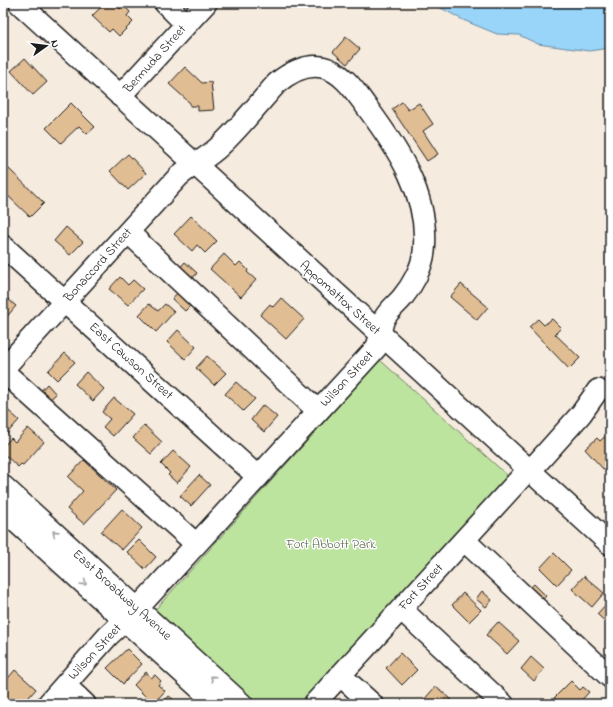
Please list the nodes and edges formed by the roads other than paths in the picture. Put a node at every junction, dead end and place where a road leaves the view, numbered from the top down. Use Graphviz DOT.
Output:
graph roads {
  1 [pos="19,3"];
  2 [pos="165,3"];
  3 [pos="206,3"];
  4 [pos="186,24"];
  5 [pos="120,96"];
  6 [pos="196,165"];
  7 [pos="128,232"];
  8 [pos="3,246"];
  9 [pos="66,301"];
  10 [pos="381,335"];
  11 [pos="3,370"];
  12 [pos="598,390"];
  13 [pos="317,410"];
  14 [pos="529,470"];
  15 [pos="258,477"];
  16 [pos="3,486"];
  17 [pos="3,510"];
  18 [pos="464,540"];
  19 [pos="196,544"];
  20 [pos="610,544"];
  21 [pos="401,609"];
  22 [pos="131,614"];
  23 [pos="340,675"];
  24 [pos="610,677"];
  25 [pos="65,685"];
  26 [pos="48,704"];
  27 [pos="85,704"];
  28 [pos="218,704"];
  29 [pos="242,704"];
  30 [pos="314,704"];
  31 [pos="372,704"];
  32 [pos="503,704"];
  1 -- 5 [label="street, Appomattox Street"];
  2 -- 4 [label="street"];
  3 -- 4 [label="street, Bermuda Street"];
  4 -- 5 [label="street, Bermuda Street"];
  5 -- 6 [label="street, Appomattox Street"];
  6 -- 7 [label="street, Bonaccord Street"];
  6 -- 10 [label="street, Appomattox Street"];
  6 -- 10 [label="street, Wilson Street"];
  7 -- 9 [label="street, Bonaccord Street"];
  7 -- 13 [label="street"];
  8 -- 9 [label="street, East Cawson Street"];
  9 -- 11 [label="street, Bonaccord Street"];
  9 -- 15 [label="street, East Cawson Street"];
  10 -- 13 [label="street, Wilson Street"];
  10 -- 14 [label="street, Appomattox Street"];
  11 -- 19 [label="street"];
  12 -- 14 [label="street, Fort Street"];
  13 -- 15 [label="street, Wilson Street"];
  14 -- 18 [label="street, Fort Street"];
  14 -- 20 [label="street, Appomattox Street"];
  15 -- 19 [label="street, Wilson Street"];
  22 -- 16 [label="street, East Broadway Avenue, one-way"];
  17 -- 22 [label="street, East Broadway Avenue, one-way"];
  18 -- 21 [label="street, Fort Street"];
  18 -- 24 [label="street"];
  19 -- 22 [label="street, Wilson Street"];
  21 -- 23 [label="street, Fort Street"];
  21 -- 32 [label="street"];
  22 -- 25 [label="street, Wilson Street"];
  22 -- 28 [label="street, East Broadway Avenue"];
  29 -- 22 [label="street, East Broadway Avenue, one-way"];
  23 -- 30 [label="street, Fort Street"];
  23 -- 31 [label="street"];
  25 -- 26 [label="street, Wilson Street"];
  25 -- 27 [label="street"];
}
